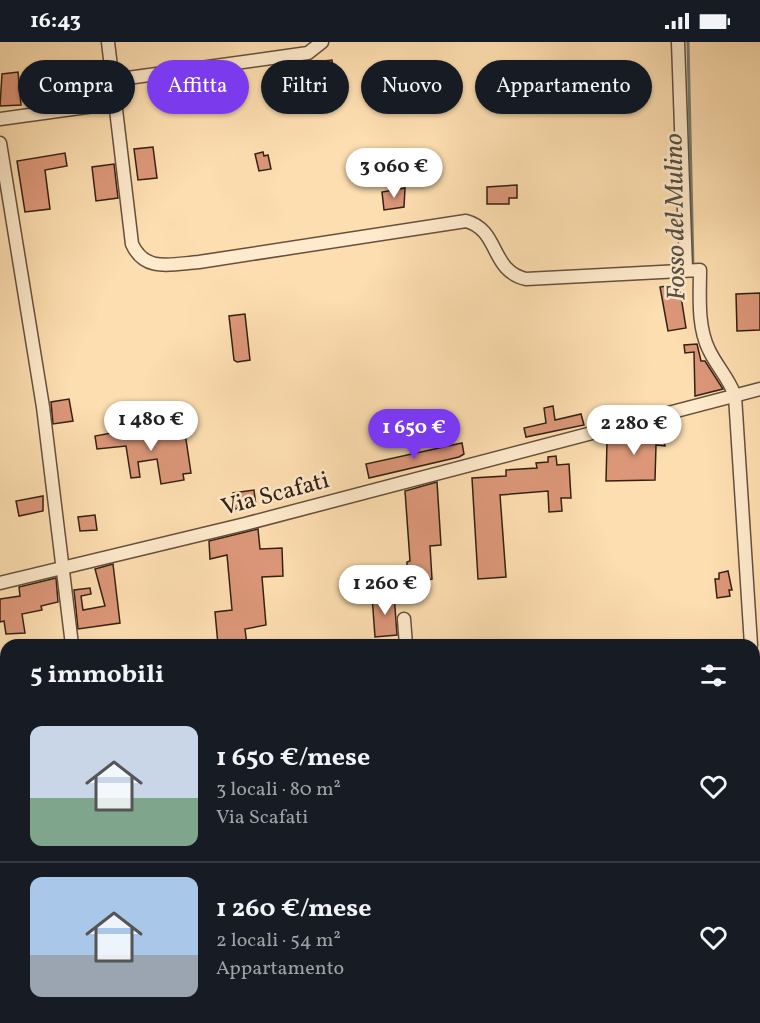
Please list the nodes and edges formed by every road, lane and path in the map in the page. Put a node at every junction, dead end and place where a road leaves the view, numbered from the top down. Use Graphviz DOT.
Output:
graph roads {
  1 [pos="108,42"];
  2 [pos="322,42"];
  3 [pos="678,42"];
  4 [pos="110,60"];
  5 [pos="135,77"];
  6 [pos="36,114"];
  7 [pos="117,114"];
  8 [pos="0,119"];
  9 [pos="0,143"];
  10 [pos="686,269"];
  11 [pos="760,389"];
  12 [pos="735,396"];
  13 [pos="64,567"];
  14 [pos="0,583"];
  15 [pos="404,619"];
  16 [pos="71,639"];
  17 [pos="406,639"];
  18 [pos="751,639"];
  1 -- 4 [label="street"];
  2 -- 5 [label="street"];
  3 -- 10 [label="street"];
  6 -- 8 [label="street"];
  7 -- 10 [label="street"];
  9 -- 13 [label="street"];
  10 -- 12 [label="street"];
  11 -- 12 [label="street, Via Scafati"];
  12 -- 13 [label="street, Via Scafati"];
  12 -- 18 [label="street"];
  13 -- 14 [label="street, Via Scafati"];
  13 -- 16 [label="street"];
  15 -- 17 [label="street"];
}
